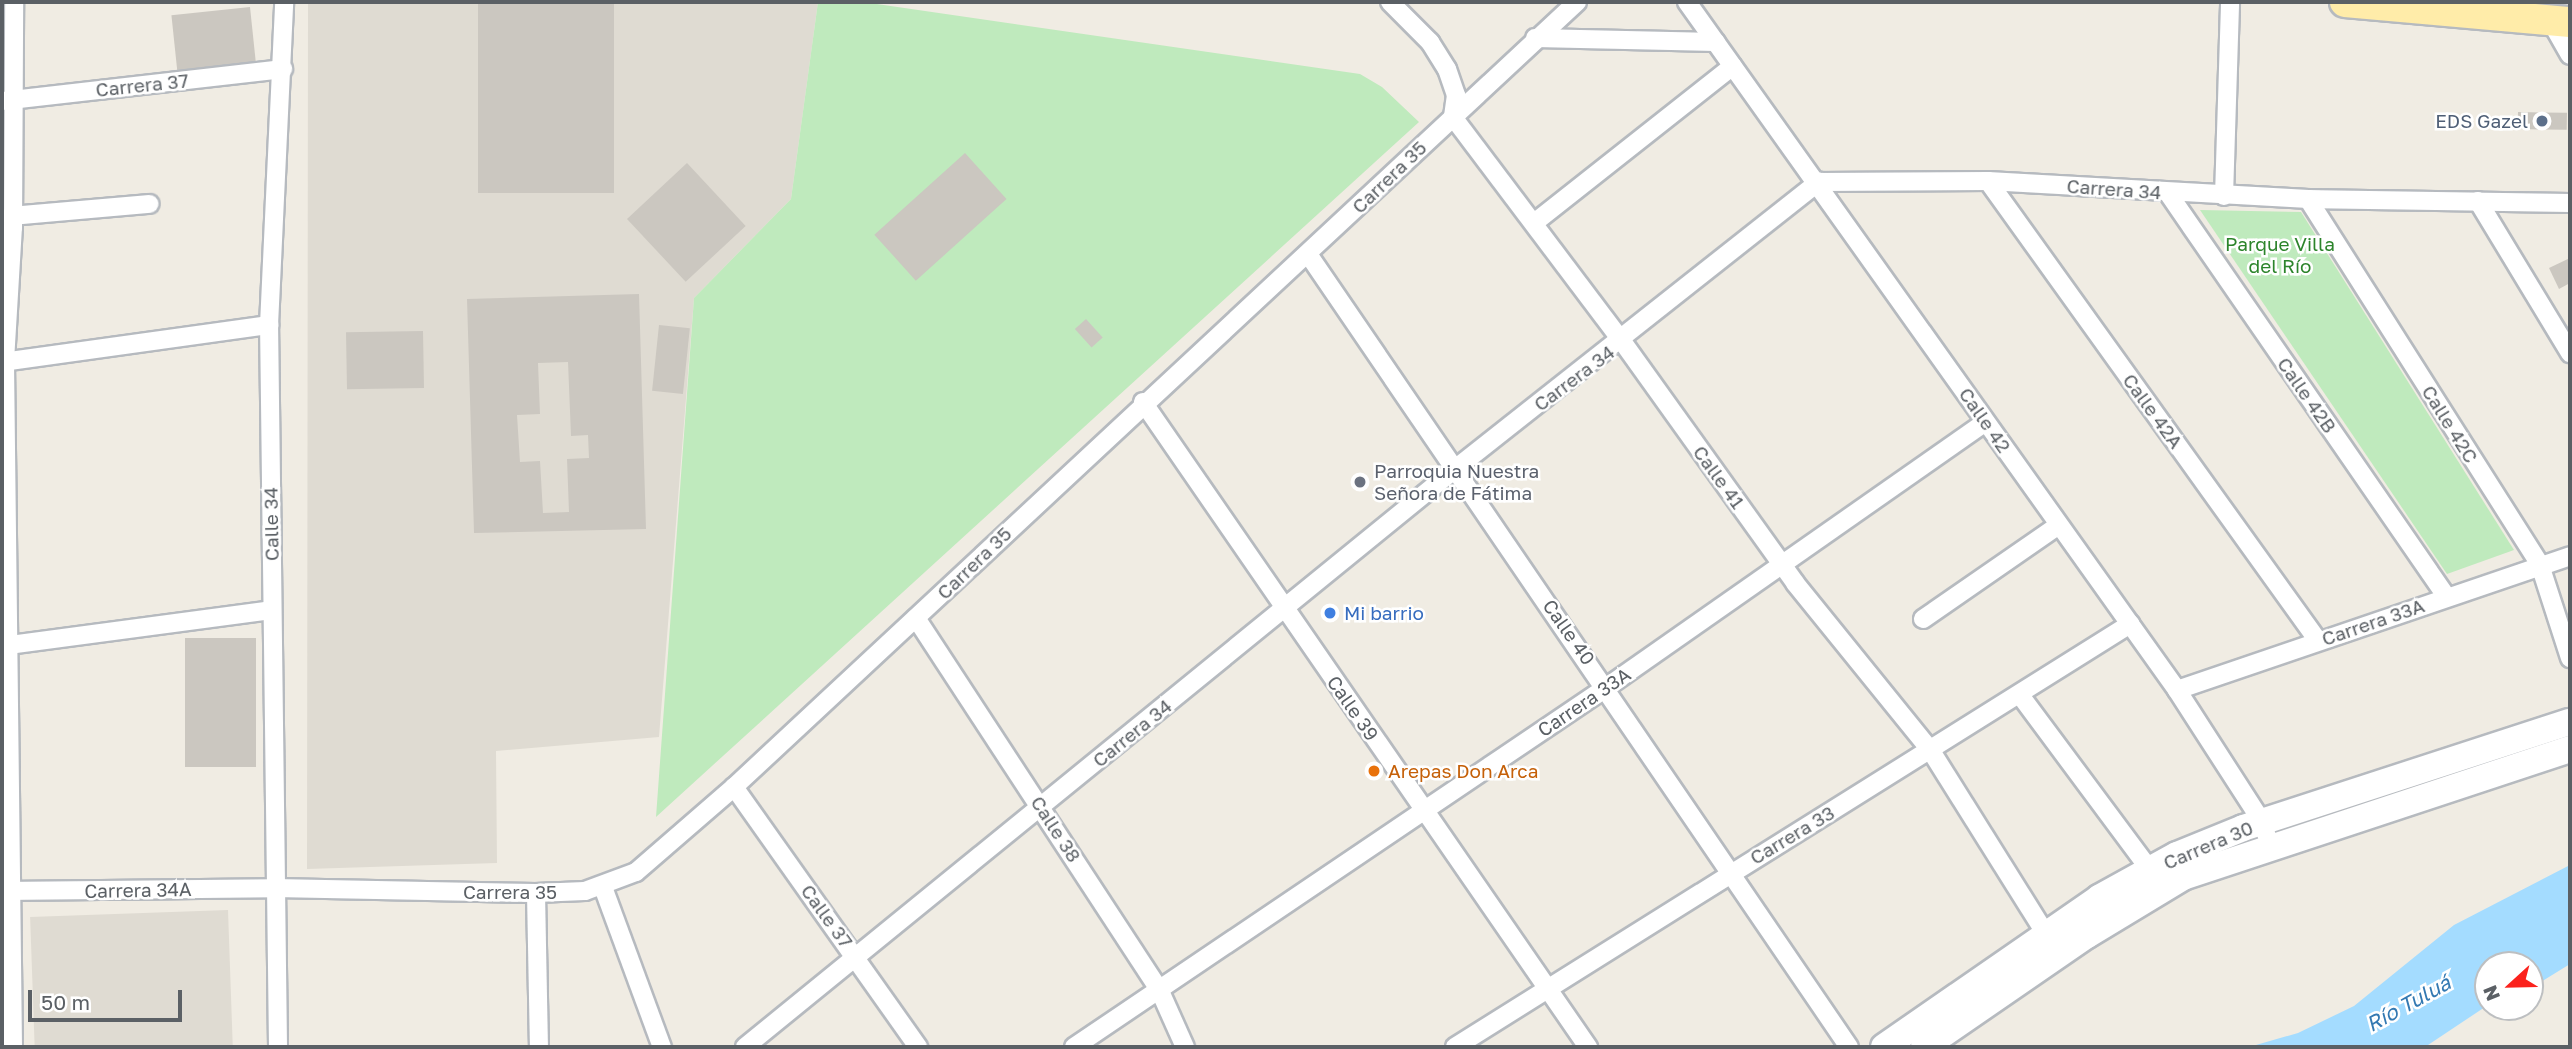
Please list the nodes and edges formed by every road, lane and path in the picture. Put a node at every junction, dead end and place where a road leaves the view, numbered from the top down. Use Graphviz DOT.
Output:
graph roads {
  1 [pos="14,2"];
  2 [pos="284,2"];
  3 [pos="1390,2"];
  4 [pos="1577,2"];
  5 [pos="1687,2"];
  6 [pos="2230,2"];
  7 [pos="2345,2"];
  8 [pos="2560,21"];
  9 [pos="1535,38"];
  10 [pos="1716,42"];
  11 [pos="2570,55"];
  12 [pos="1733,66"];
  13 [pos="283,69"];
  14 [pos="8,100"];
  15 [pos="1453,117"];
  16 [pos="1988,181"];
  17 [pos="1819,182"];
  18 [pos="2168,193"];
  19 [pos="2224,196"];
  20 [pos="2308,199"];
  21 [pos="2479,201"];
  22 [pos="2570,203"];
  23 [pos="149,204"];
  24 [pos="1534,223"];
  25 [pos="9,224"];
  26 [pos="1308,254"];
  27 [pos="269,325"];
  28 [pos="1622,341"];
  29 [pos="2570,353"];
  30 [pos="4,362"];
  31 [pos="1143,402"];
  32 [pos="1986,422"];
  33 [pos="1455,469"];
  34 [pos="2059,525"];
  35 [pos="2570,556"];
  36 [pos="1782,565"];
  37 [pos="2540,565"];
  38 [pos="2446,596"];
  39 [pos="1284,608"];
  40 [pos="272,610"];
  41 [pos="915,618"];
  42 [pos="1923,620"];
  43 [pos="2130,624"];
  44 [pos="2319,641"];
  45 [pos="4,646"];
  46 [pos="2570,658"];
  47 [pos="1607,687"];
  48 [pos="2177,690"];
  49 [pos="2020,695"];
  50 [pos="2570,722"];
  51 [pos="2570,749"];
  52 [pos="1931,751"];
  53 [pos="734,787"];
  54 [pos="1042,807"];
  55 [pos="1424,811"];
  56 [pos="2266,834"];
  57 [pos="2150,869"];
  58 [pos="1732,871"];
  59 [pos="603,887"];
  60 [pos="274,888"];
  61 [pos="5,892"];
  62 [pos="537,893"];
  63 [pos="2053,944"];
  64 [pos="856,956"];
  65 [pos="1548,988"];
  66 [pos="1159,989"];
  67 [pos="13,1047"];
  68 [pos="278,1047"];
  69 [pos="539,1047"];
  70 [pos="662,1047"];
  71 [pos="745,1047"];
  72 [pos="918,1047"];
  73 [pos="1074,1047"];
  74 [pos="1185,1047"];
  75 [pos="1455,1047"];
  76 [pos="1588,1047"];
  77 [pos="1849,1047"];
  78 [pos="1884,1047"];
  79 [pos="1924,1047"];
  1 -- 14 [label="street"];
  2 -- 13 [label="street, Calle 34"];
  3 -- 15 [label="street"];
  4 -- 9 [label="street, Carrera 35"];
  5 -- 10 [label="street, Calle 42"];
  6 -- 19 [label="street"];
  7 -- 8 [label="main road"];
  8 -- 11 [label="street"];
  9 -- 10 [label="street"];
  9 -- 15 [label="street, Carrera 35"];
  10 -- 12 [label="street, Calle 42"];
  12 -- 17 [label="street, Calle 42"];
  12 -- 24 [label="street"];
  13 -- 14 [label="street, Carrera 37"];
  13 -- 27 [label="street, Calle 34"];
  14 -- 25 [label="street"];
  15 -- 24 [label="street, Calle 41"];
  15 -- 26 [label="street, Carrera 35"];
  16 -- 17 [label="street, Carrera 34"];
  16 -- 18 [label="street, Carrera 34"];
  16 -- 44 [label="street, Calle 42A"];
  17 -- 28 [label="street, Carrera 34"];
  17 -- 32 [label="street, Calle 42"];
  18 -- 19 [label="street, Carrera 34"];
  18 -- 38 [label="street, Calle 42B"];
  19 -- 20 [label="street, Carrera 34"];
  20 -- 21 [label="street, Carrera 34"];
  20 -- 37 [label="street, Calle 42C"];
  21 -- 22 [label="street, Carrera 34"];
  21 -- 29 [label="street"];
  23 -- 25 [label="street"];
  24 -- 28 [label="street, Calle 41"];
  25 -- 30 [label="street"];
  26 -- 31 [label="street, Carrera 35"];
  26 -- 33 [label="street, Calle 40"];
  27 -- 30 [label="street"];
  27 -- 40 [label="street, Calle 34"];
  28 -- 33 [label="street, Carrera 34"];
  28 -- 36 [label="street, Calle 41"];
  30 -- 45 [label="street"];
  31 -- 39 [label="street, Calle 39"];
  31 -- 41 [label="street, Carrera 35"];
  32 -- 34 [label="street, Calle 42"];
  32 -- 36 [label="street, Carrera 33A"];
  33 -- 39 [label="street, Carrera 34"];
  33 -- 47 [label="street, Calle 40"];
  34 -- 42 [label="street"];
  34 -- 43 [label="street, Calle 42"];
  35 -- 37 [label="street, Carrera 33A"];
  36 -- 47 [label="street, Carrera 33A"];
  36 -- 52 [label="street, Calle 41"];
  37 -- 38 [label="street, Carrera 33A"];
  37 -- 46 [label="street, Calle 42C"];
  38 -- 44 [label="street, Carrera 33A"];
  39 -- 54 [label="street, Carrera 34"];
  39 -- 55 [label="street, Calle 39"];
  40 -- 45 [label="street"];
  40 -- 60 [label="street, Calle 34"];
  41 -- 53 [label="street, Carrera 35"];
  41 -- 54 [label="street, Calle 38"];
  43 -- 48 [label="street, Calle 42"];
  43 -- 49 [label="street, Carrera 33"];
  44 -- 48 [label="street, Carrera 33A"];
  45 -- 61 [label="street"];
  47 -- 55 [label="street, Carrera 33A"];
  47 -- 58 [label="street, Calle 40"];
  48 -- 56 [label="street, Calle 42"];
  49 -- 52 [label="street, Carrera 33"];
  49 -- 57 [label="street"];
  50 -- 56 [label="main road, Carrera 30"];
  51 -- 56 [label="main road, Carrera 30"];
  52 -- 58 [label="street, Carrera 33"];
  52 -- 63 [label="street, Calle 41"];
  53 -- 59 [label="street, Carrera 35"];
  53 -- 64 [label="street, Calle 37"];
  54 -- 64 [label="street, Carrera 34"];
  54 -- 66 [label="street, Calle 38"];
  55 -- 65 [label="street, Calle 39"];
  55 -- 66 [label="street, Carrera 33A"];
  56 -- 57 [label="main road, Carrera 30"];
  56 -- 63 [label="main road, Carrera 30"];
  57 -- 63 [label="main road, Carrera 30"];
  58 -- 65 [label="street, Carrera 33"];
  58 -- 77 [label="street, Calle 40"];
  59 -- 62 [label="street, Carrera 35"];
  59 -- 70 [label="street"];
  60 -- 61 [label="street, Carrera 34A"];
  60 -- 62 [label="street, Carrera 35"];
  60 -- 68 [label="street, Calle 34"];
  61 -- 67 [label="street"];
  62 -- 69 [label="street"];
  63 -- 78 [label="main road, Carrera 30"];
  63 -- 79 [label="main road, Carrera 30"];
  64 -- 71 [label="street, Carrera 34"];
  64 -- 72 [label="street, Calle 37"];
  65 -- 75 [label="street, Carrera 33"];
  65 -- 76 [label="street, Calle 39"];
  66 -- 73 [label="street, Carrera 33A"];
  66 -- 74 [label="street, Calle 38"];
}
